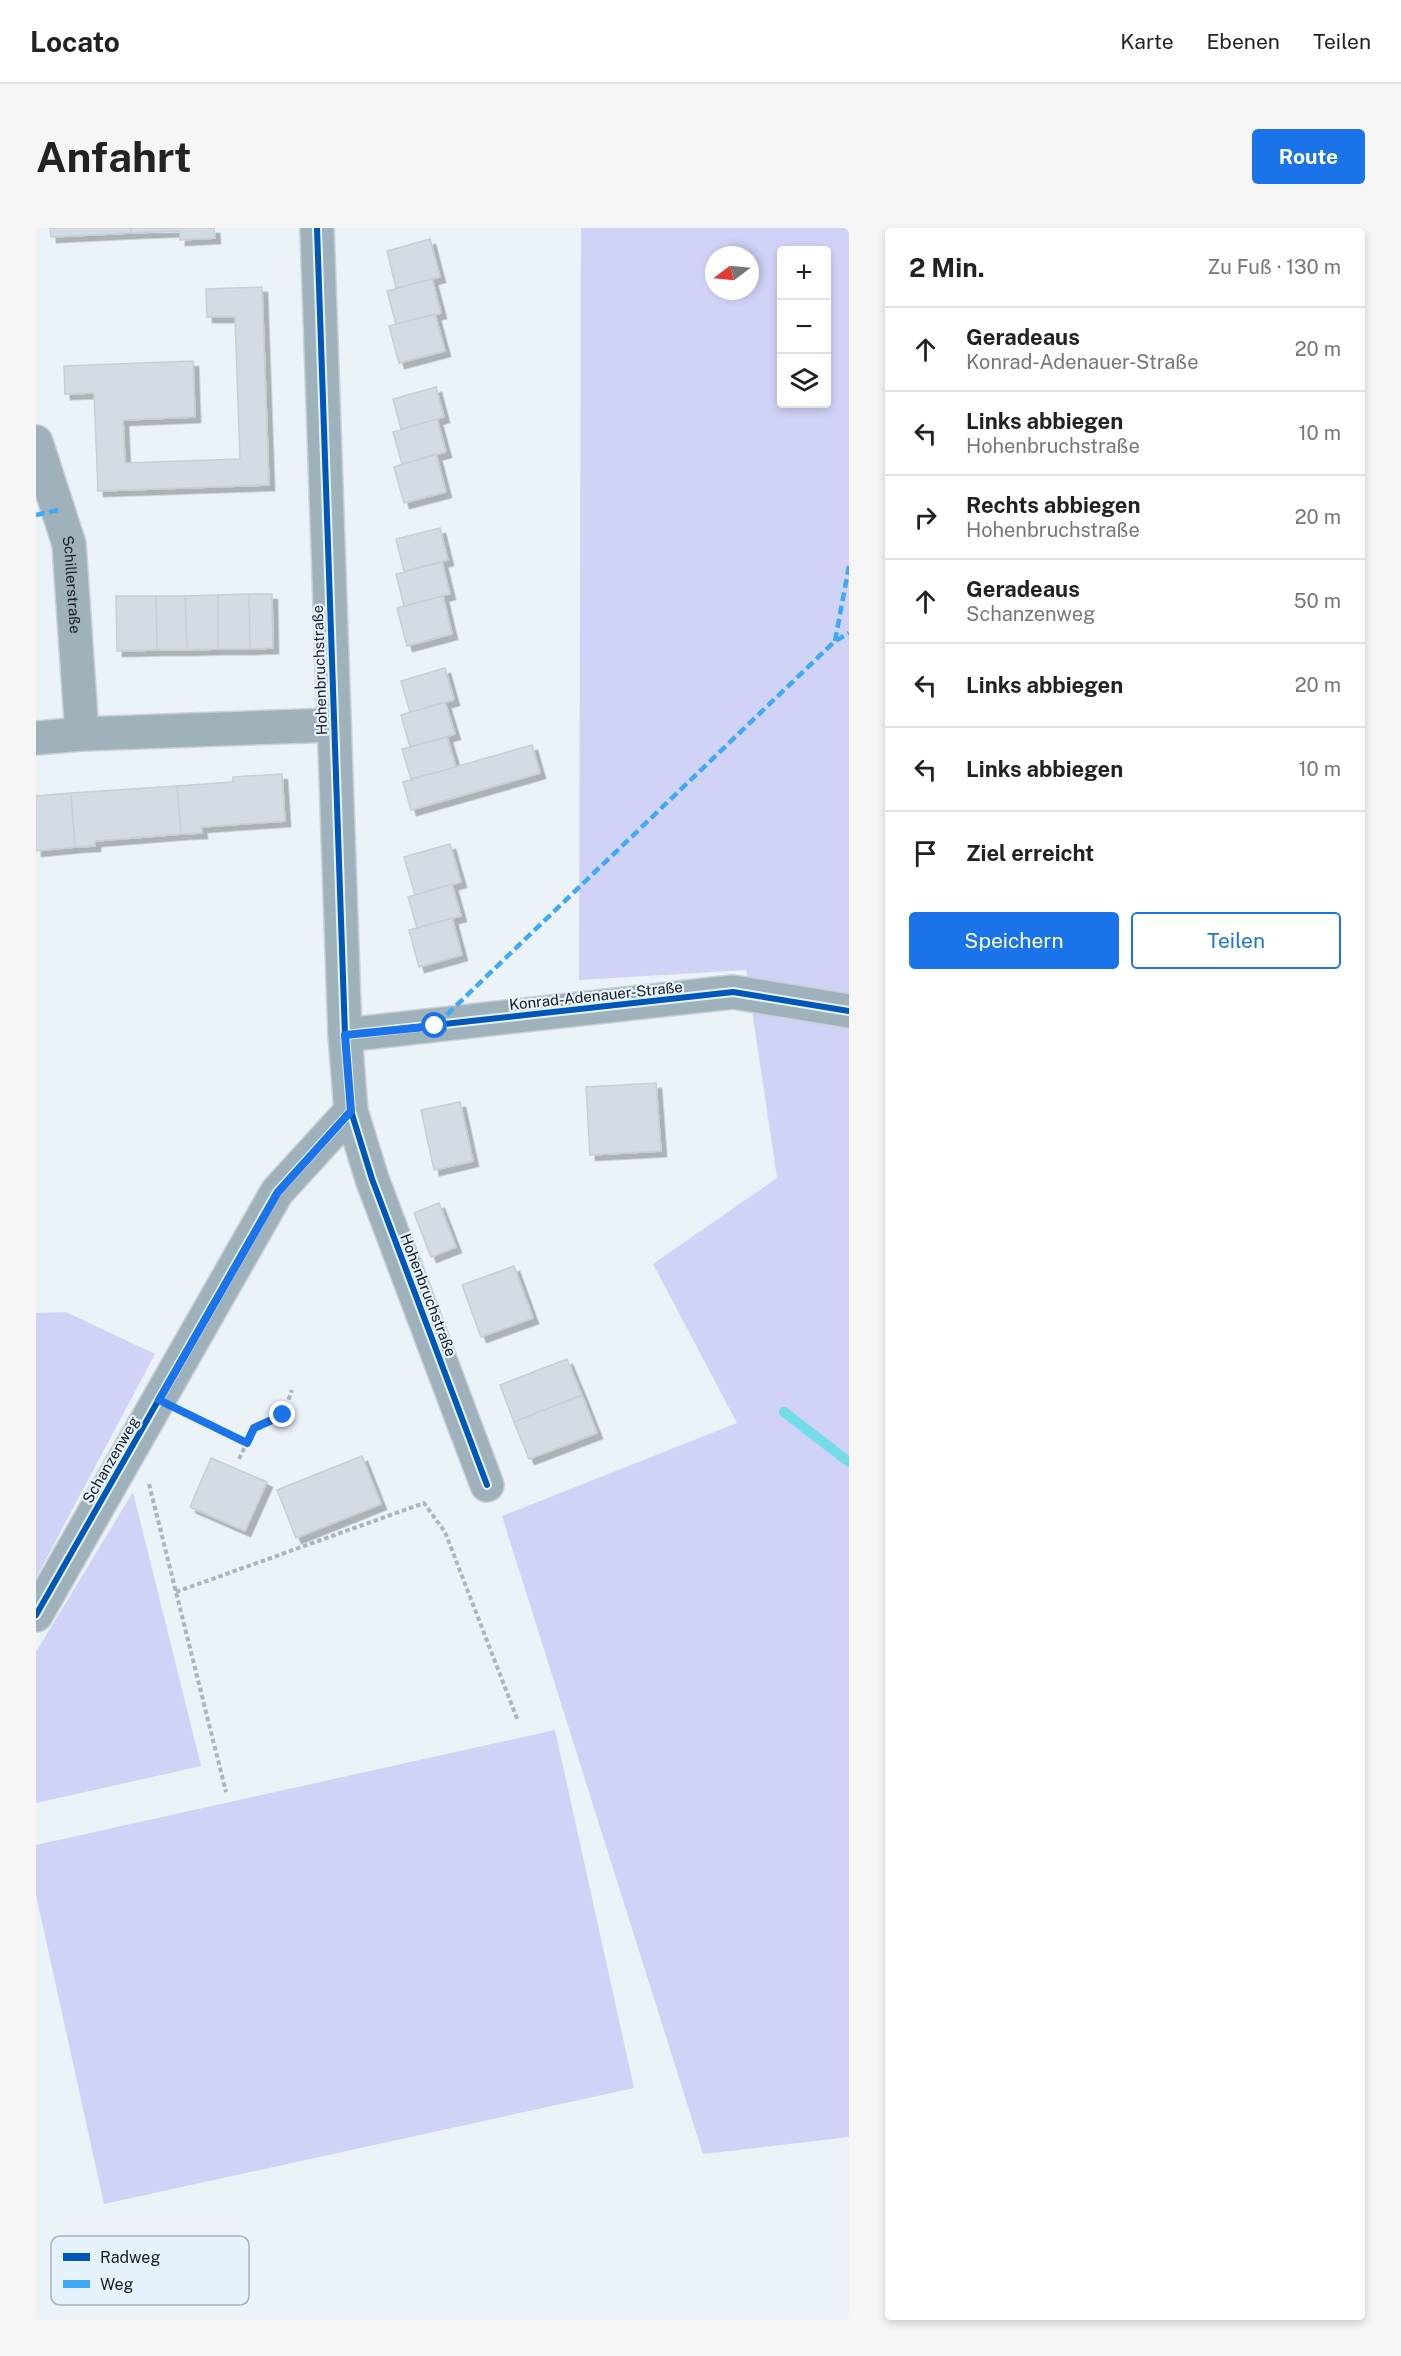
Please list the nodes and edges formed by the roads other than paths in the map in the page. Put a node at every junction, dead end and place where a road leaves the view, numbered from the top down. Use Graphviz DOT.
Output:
graph roads {
  1 [pos="317,228"];
  2 [pos="36,442"];
  3 [pos="334,725"];
  4 [pos="82,734"];
  5 [pos="36,738"];
  6 [pos="849,1011"];
  7 [pos="345,1035"];
  8 [pos="351,1111"];
  9 [pos="487,1485"];
  10 [pos="36,1615"];
  1 -- 3 [label="street, Hohenbruchstraße"];
  2 -- 4 [label="street, Schillerstraße"];
  3 -- 4 [label="street"];
  3 -- 7 [label="street, Hohenbruchstraße"];
  4 -- 5 [label="street"];
  6 -- 7 [label="street, Konrad-Adenauer-Straße"];
  7 -- 8 [label="street, Hohenbruchstraße"];
  8 -- 9 [label="street, Hohenbruchstraße"];
  8 -- 10 [label="street, Schanzenweg"];
}
